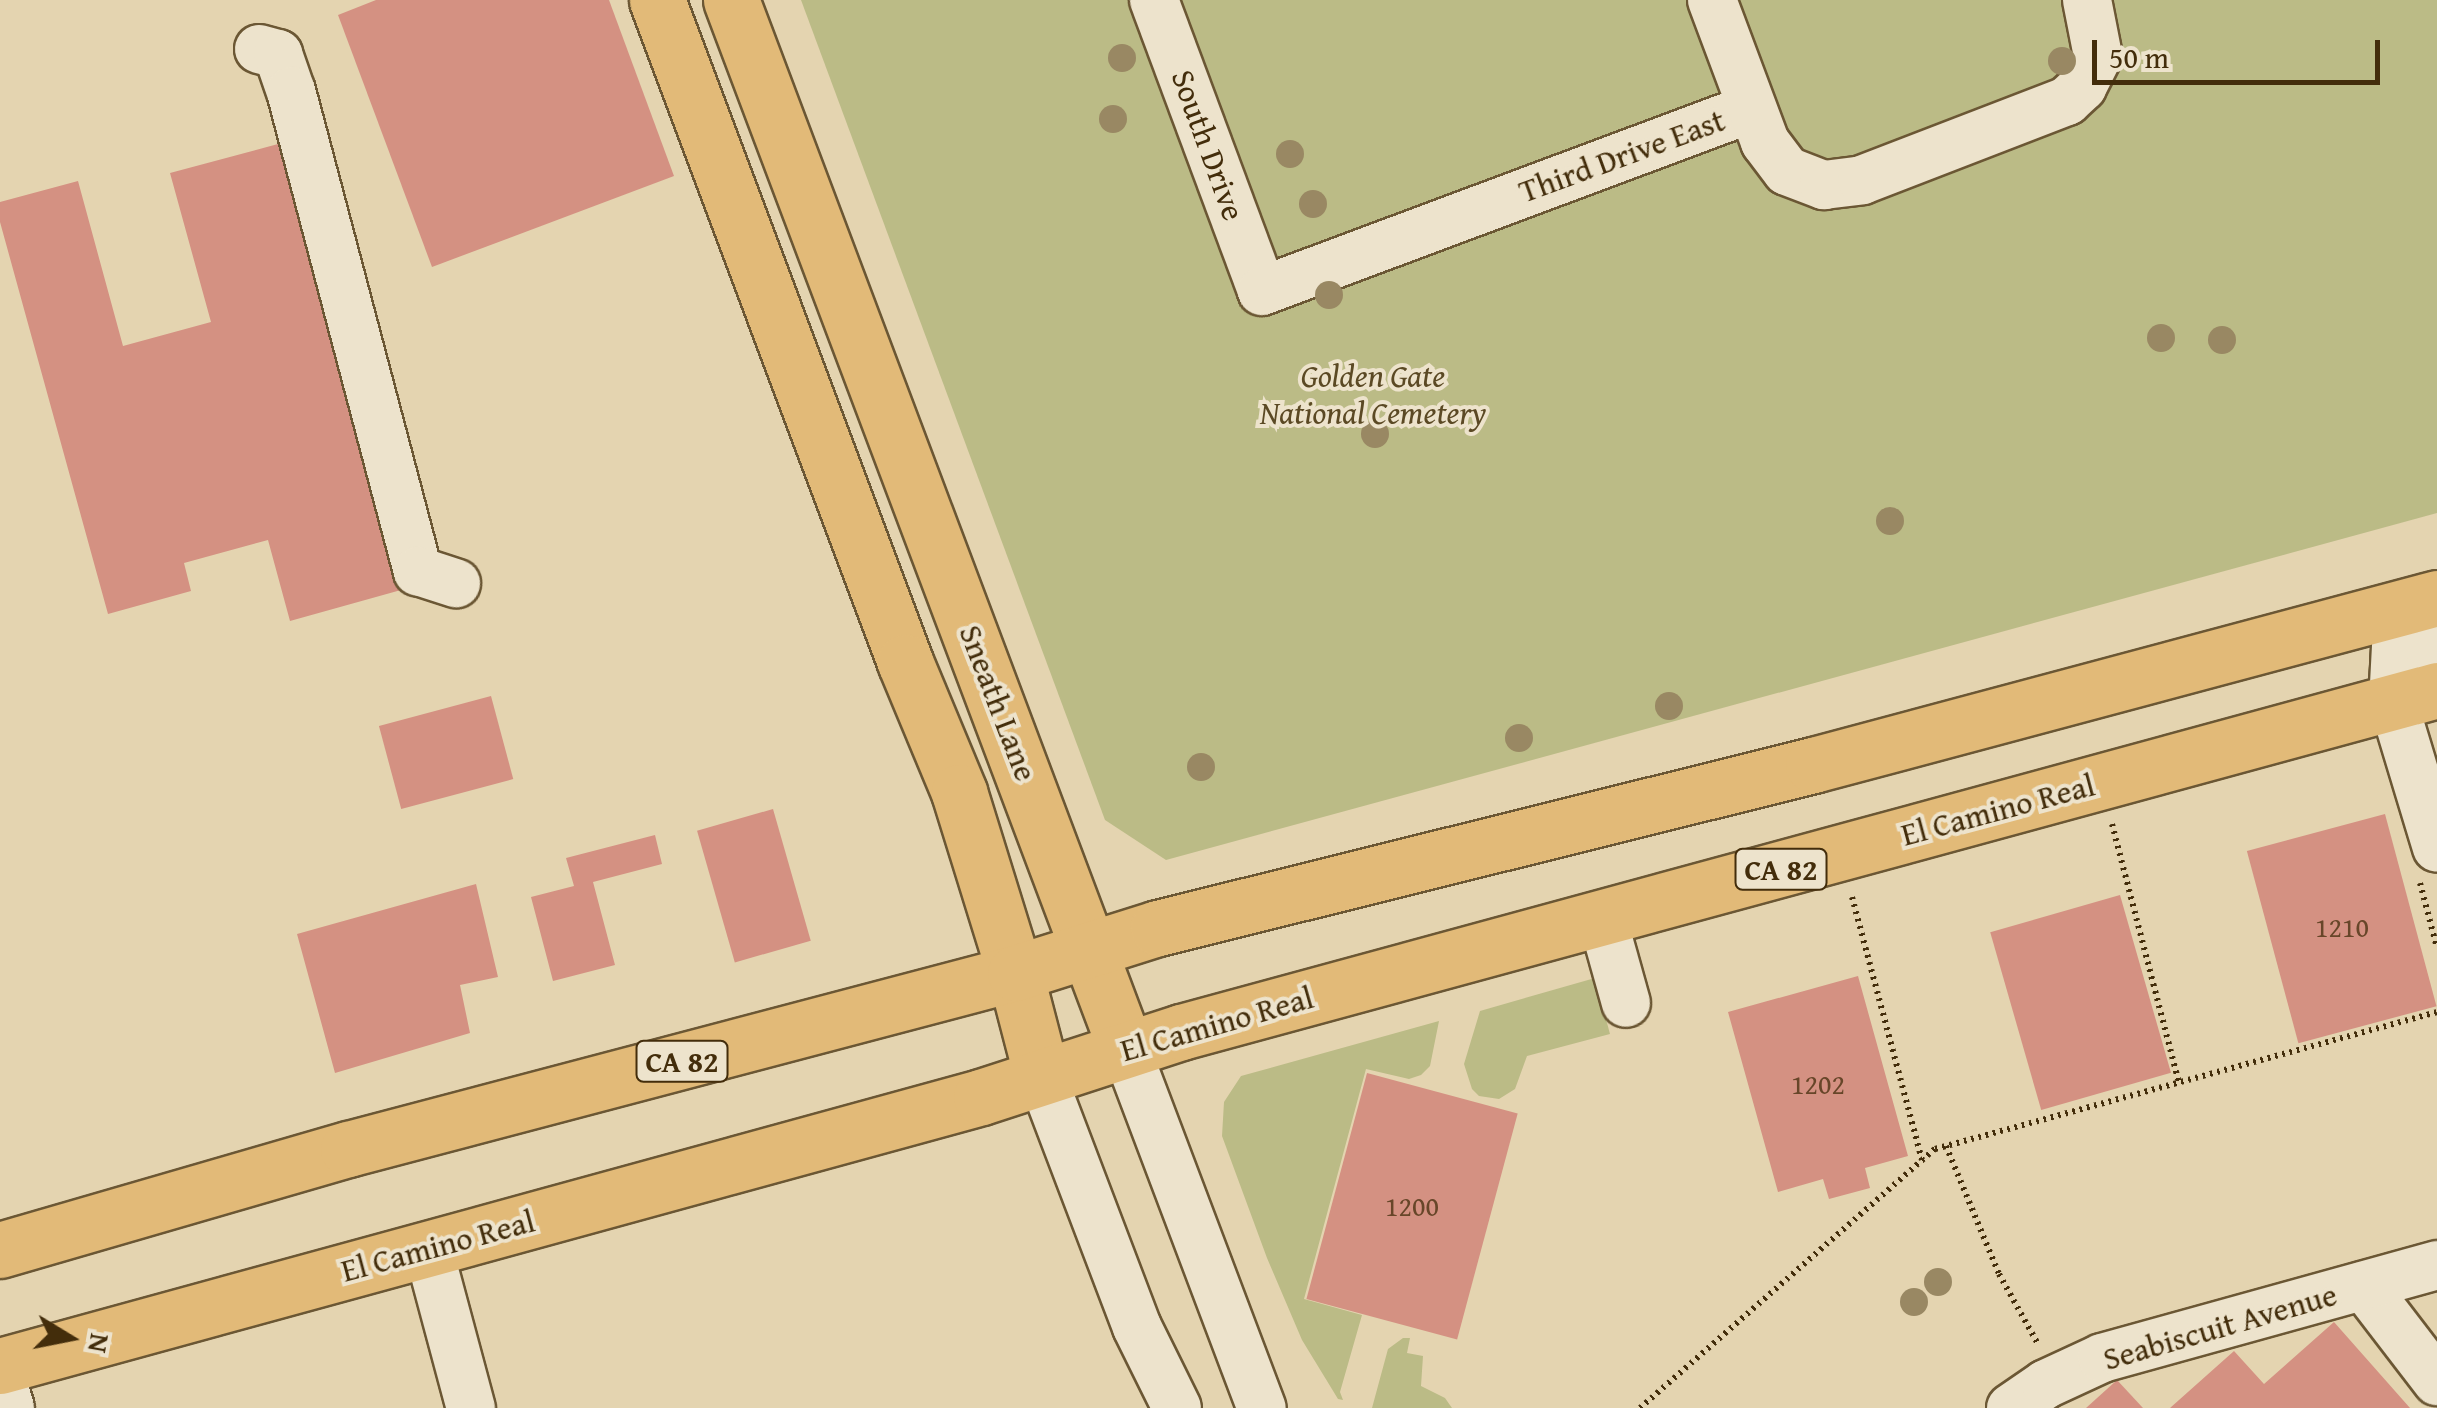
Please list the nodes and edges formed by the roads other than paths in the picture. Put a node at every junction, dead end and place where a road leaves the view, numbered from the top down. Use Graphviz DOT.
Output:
graph roads {
  1 [pos="657,0"];
  2 [pos="731,0"];
  3 [pos="1154,0"];
  4 [pos="2086,0"];
  5 [pos="1724,3"];
  6 [pos="259,49"];
  7 [pos="1752,108"];
  8 [pos="1262,291"];
  9 [pos="456,582"];
  10 [pos="2418,603"];
  11 [pos="2437,657"];
  12 [pos="2415,696"];
  13 [pos="2437,848"];
  14 [pos="1602,918"];
  15 [pos="1091,947"];
  16 [pos="1016,973"];
  17 [pos="1626,1002"];
  18 [pos="1126,1049"];
  19 [pos="1042,1077"];
  20 [pos="428,1248"];
  21 [pos="0,1250"];
  22 [pos="2437,1265"];
  23 [pos="2364,1286"];
  24 [pos="0,1366"];
  25 [pos="0,1375"];
  26 [pos="2437,1381"];
  27 [pos="10,1408"];
  28 [pos="471,1408"];
  29 [pos="1177,1408"];
  30 [pos="1262,1408"];
  31 [pos="2011,1408"];
  1 -- 16 [label="main road"];
  2 -- 15 [label="main road, Sneath Lane"];
  3 -- 8 [label="street, South Drive"];
  4 -- 7 [label="street, Third Drive East"];
  5 -- 7 [label="street"];
  6 -- 9 [label="street"];
  7 -- 8 [label="street, Third Drive East"];
  10 -- 11 [label="street"];
  10 -- 12 [label="street"];
  10 -- 15 [label="main road, CA 82"];
  12 -- 13 [label="street"];
  12 -- 14 [label="main road, El Camino Real / CA 82"];
  14 -- 17 [label="street"];
  14 -- 18 [label="main road, El Camino Real / CA 82"];
  15 -- 16 [label="main road, CA 82"];
  15 -- 18 [label="main road, Sneath Lane"];
  16 -- 19 [label="main road"];
  16 -- 21 [label="main road, CA 82"];
  18 -- 19 [label="main road, El Camino Real / CA 82"];
  18 -- 30 [label="street, Sneath Lane"];
  19 -- 20 [label="main road, El Camino Real / CA 82"];
  19 -- 29 [label="street"];
  20 -- 24 [label="main road, El Camino Real / CA 82"];
  20 -- 28 [label="street"];
  22 -- 23 [label="street, Seabiscuit Avenue"];
  23 -- 26 [label="street"];
  23 -- 31 [label="street, Seabiscuit Avenue"];
  25 -- 27 [label="street"];
}
